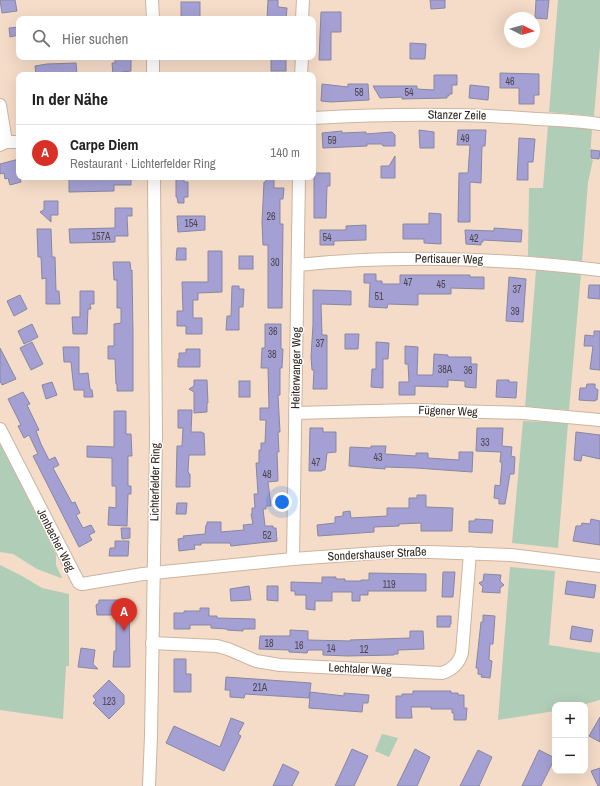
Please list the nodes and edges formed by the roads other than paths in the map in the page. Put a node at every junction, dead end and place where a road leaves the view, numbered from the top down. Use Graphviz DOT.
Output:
graph roads {
  1 [pos="152,0"];
  2 [pos="303,0"];
  3 [pos="153,16"];
  4 [pos="302,16"];
  5 [pos="153,60"];
  6 [pos="302,60"];
  7 [pos="153,72"];
  8 [pos="301,72"];
  9 [pos="0,105"];
  10 [pos="316,118"];
  11 [pos="600,124"];
  12 [pos="16,142"];
  13 [pos="3,144"];
  14 [pos="154,180"];
  15 [pos="299,180"];
  16 [pos="298,265"];
  17 [pos="600,270"];
  18 [pos="295,413"];
  19 [pos="600,420"];
  20 [pos="0,429"];
  21 [pos="470,553"];
  22 [pos="293,559"];
  23 [pos="600,566"];
  24 [pos="153,574"];
  25 [pos="152,643"];
  26 [pos="149,786"];
  1 -- 3 [label="street"];
  2 -- 4 [label="street"];
  5 -- 7 [label="street"];
  6 -- 8 [label="street"];
  9 -- 13 [label="street"];
  10 -- 11 [label="street, Stanzer Zeile"];
  12 -- 13 [label="street"];
  14 -- 24 [label="street, Lichterfelder Ring"];
  15 -- 16 [label="street, Heiterwanger Weg"];
  16 -- 17 [label="street, Pertisauer Weg"];
  16 -- 18 [label="street, Heiterwanger Weg"];
  18 -- 19 [label="street, Fügener Weg"];
  18 -- 22 [label="street, Heiterwanger Weg"];
  20 -- 24 [label="street, Jenbacher Weg"];
  21 -- 22 [label="street, Sondershauser Straße"];
  21 -- 23 [label="street, Sondershauser Straße"];
  21 -- 25 [label="street, Lechtaler Weg"];
  22 -- 24 [label="street, Sondershauser Straße"];
  24 -- 25 [label="street, Lichterfelder Ring"];
  25 -- 26 [label="street, Lichterfelder Ring"];
}
